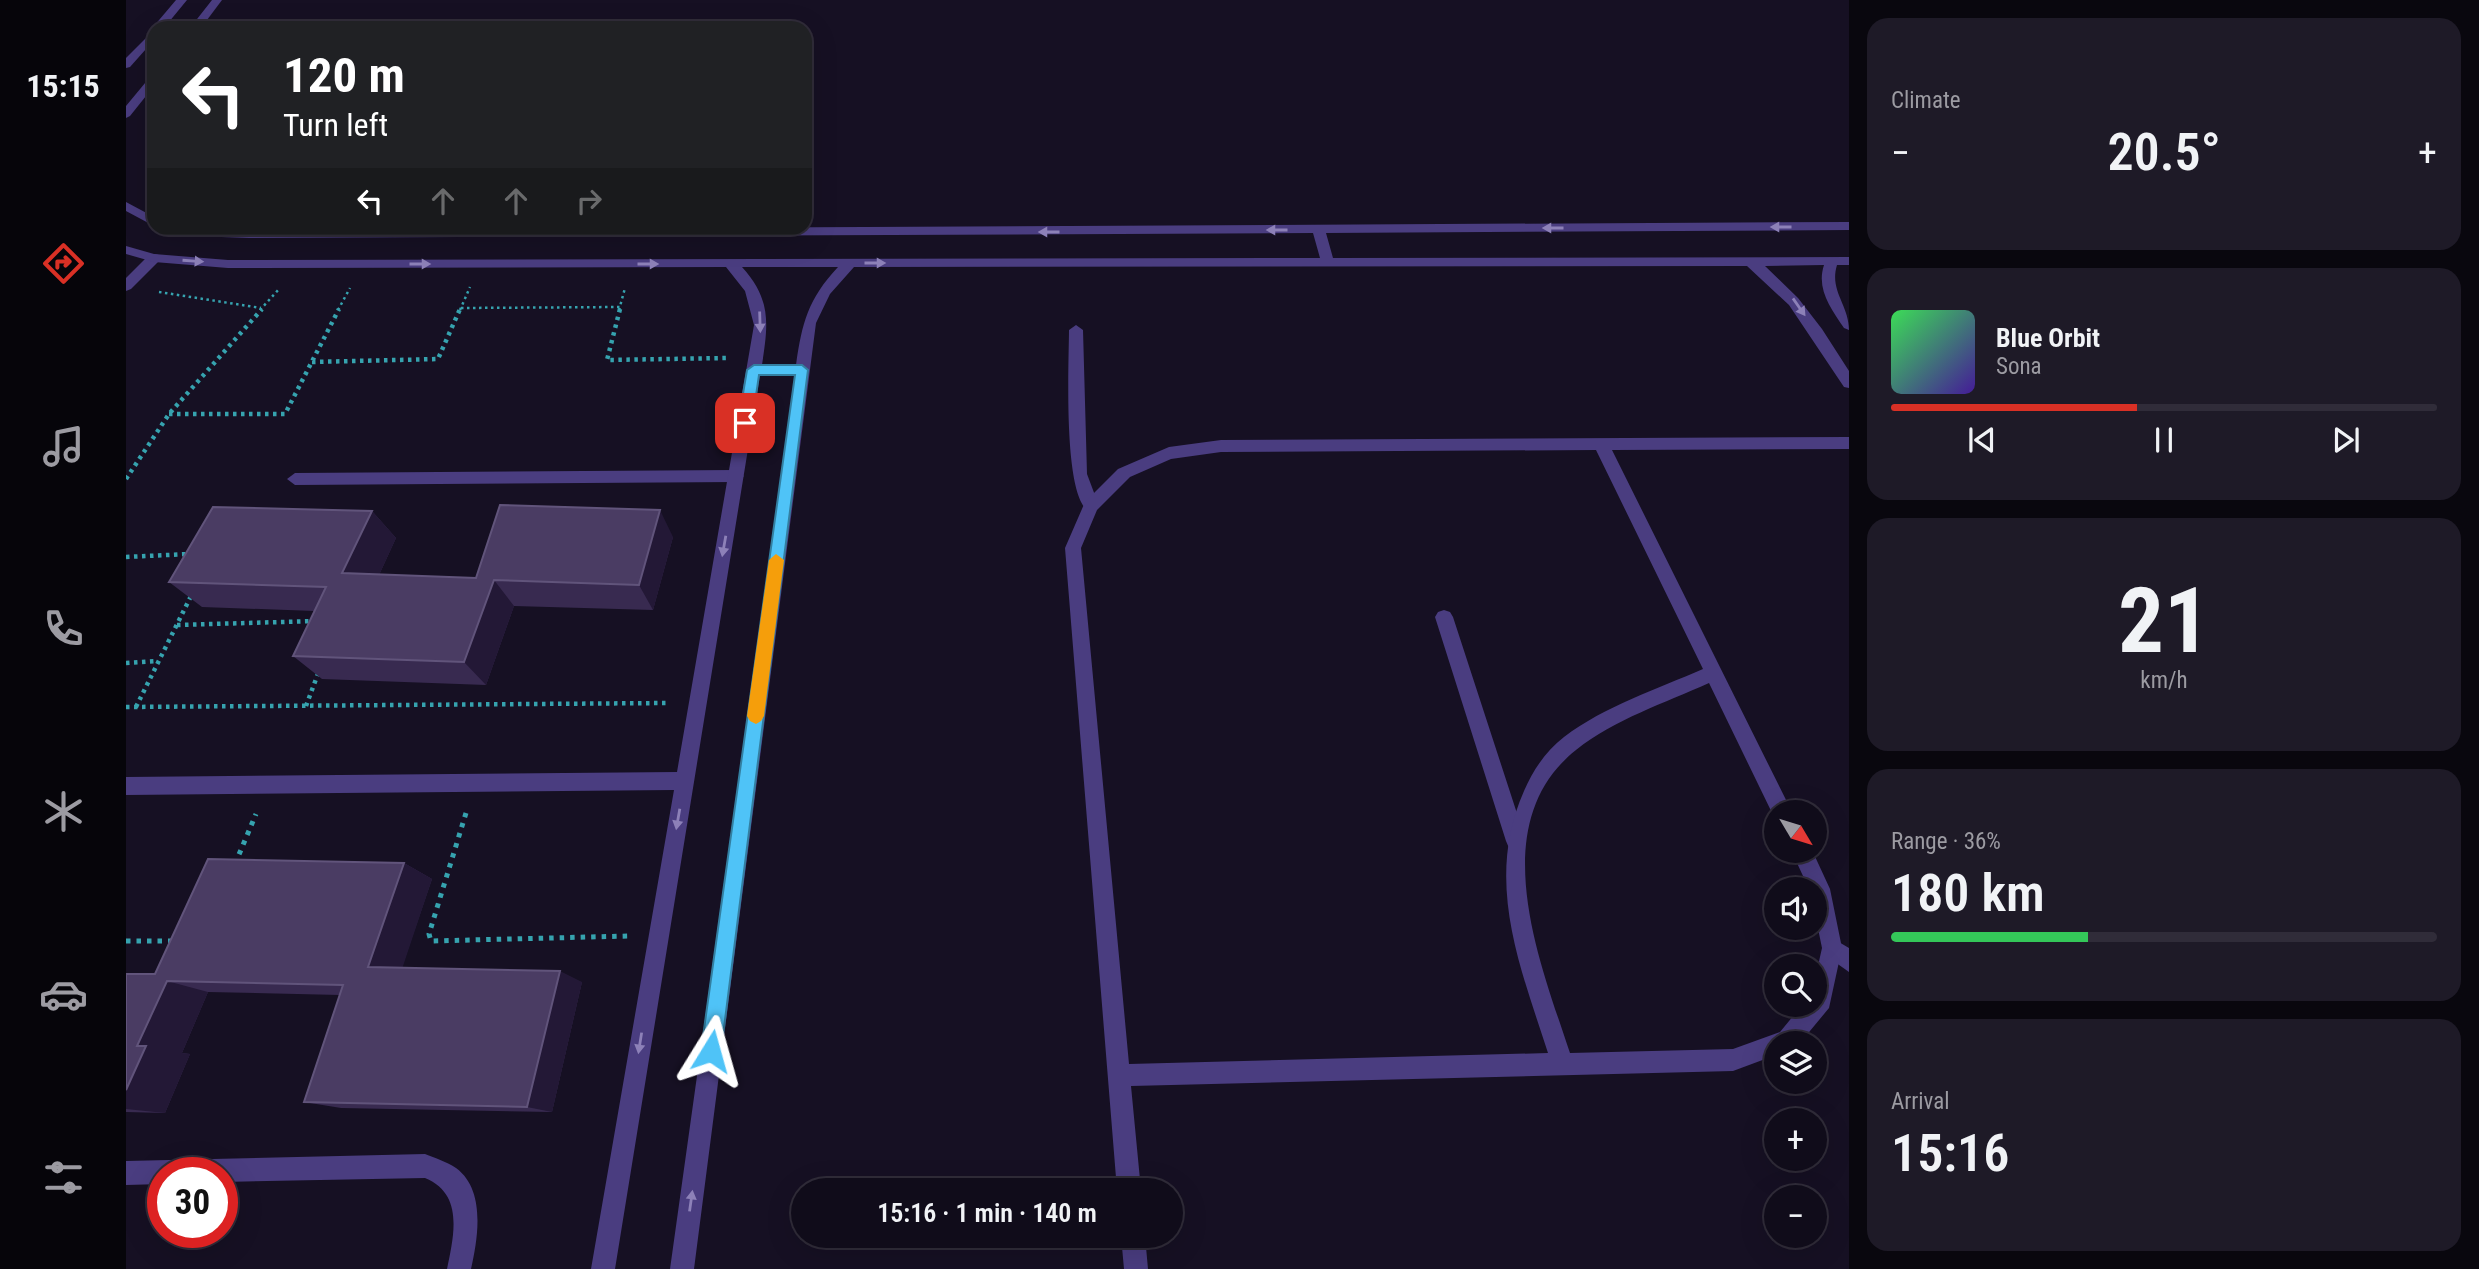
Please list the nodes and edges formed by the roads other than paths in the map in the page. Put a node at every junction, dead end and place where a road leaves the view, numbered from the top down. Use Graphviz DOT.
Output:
graph roads {
  1 [pos="182,0"];
  2 [pos="217,0"];
  3 [pos="164,21"];
  4 [pos="200,21"];
  5 [pos="147,41"];
  6 [pos="126,65"];
  7 [pos="147,88"];
  8 [pos="126,114"];
  9 [pos="126,206"];
  10 [pos="147,218"];
  11 [pos="1849,226"];
  12 [pos="1319,230"];
  13 [pos="290,235"];
  14 [pos="819,248"];
  15 [pos="126,250"];
  16 [pos="154,258"];
  17 [pos="1750,261"];
  18 [pos="1832,261"];
  19 [pos="1849,261"];
  20 [pos="1328,262"];
  21 [pos="730,264"];
  22 [pos="849,264"];
  23 [pos="126,286"];
  24 [pos="1849,325"];
  25 [pos="1076,330"];
  26 [pos="755,364"];
  27 [pos="802,370"];
  28 [pos="1849,383"];
  29 [pos="1849,443"];
  30 [pos="1601,444"];
  31 [pos="736,475"];
  32 [pos="295,479"];
  33 [pos="1091,506"];
  34 [pos="1444,617"];
  35 [pos="1713,673"];
  36 [pos="684,781"];
  37 [pos="126,786"];
  38 [pos="1776,800"];
  39 [pos="1516,841"];
  40 [pos="1807,863"];
  41 [pos="1832,948"];
  42 [pos="1849,961"];
  43 [pos="1795,1031"];
  44 [pos="1764,1049"];
  45 [pos="1563,1064"];
  46 [pos="1119,1074"];
  47 [pos="126,1173"];
  48 [pos="1128,1178"];
  49 [pos="1134,1248"];
  50 [pos="459,1269"];
  51 [pos="603,1269"];
  52 [pos="682,1269"];
  53 [pos="1136,1269"];
  1 -- 3 [label="street"];
  2 -- 4 [label="street"];
  5 -- 6 [label="street"];
  7 -- 8 [label="street"];
  9 -- 10 [label="street"];
  11 -- 12 [label="street, one-way"];
  12 -- 14 [label="street, one-way"];
  12 -- 20 [label="street"];
  13 -- 14 [label="street"];
  14 -- 21 [label="street"];
  14 -- 22 [label="street"];
  15 -- 16 [label="street"];
  16 -- 21 [label="street, one-way"];
  16 -- 23 [label="street"];
  17 -- 18 [label="street"];
  17 -- 20 [label="street"];
  17 -- 28 [label="street, one-way"];
  18 -- 19 [label="street"];
  18 -- 24 [label="street"];
  22 -- 20 [label="street, one-way"];
  21 -- 26 [label="street, one-way"];
  22 -- 27 [label="street"];
  25 -- 33 [label="street"];
  26 -- 27 [label="street"];
  26 -- 31 [label="street"];
  52 -- 27 [label="street, one-way"];
  29 -- 30 [label="street"];
  30 -- 33 [label="street"];
  30 -- 35 [label="street"];
  31 -- 32 [label="street"];
  31 -- 36 [label="street, one-way"];
  33 -- 46 [label="street"];
  34 -- 39 [label="street"];
  35 -- 38 [label="street"];
  35 -- 39 [label="street"];
  36 -- 37 [label="street"];
  36 -- 51 [label="street, one-way"];
  39 -- 45 [label="street"];
  40 -- 41 [label="street"];
  41 -- 42 [label="street"];
  41 -- 43 [label="street"];
  44 -- 45 [label="street"];
  45 -- 46 [label="street"];
  46 -- 48 [label="street"];
  47 -- 50 [label="street"];
  49 -- 53 [label="street"];
}
